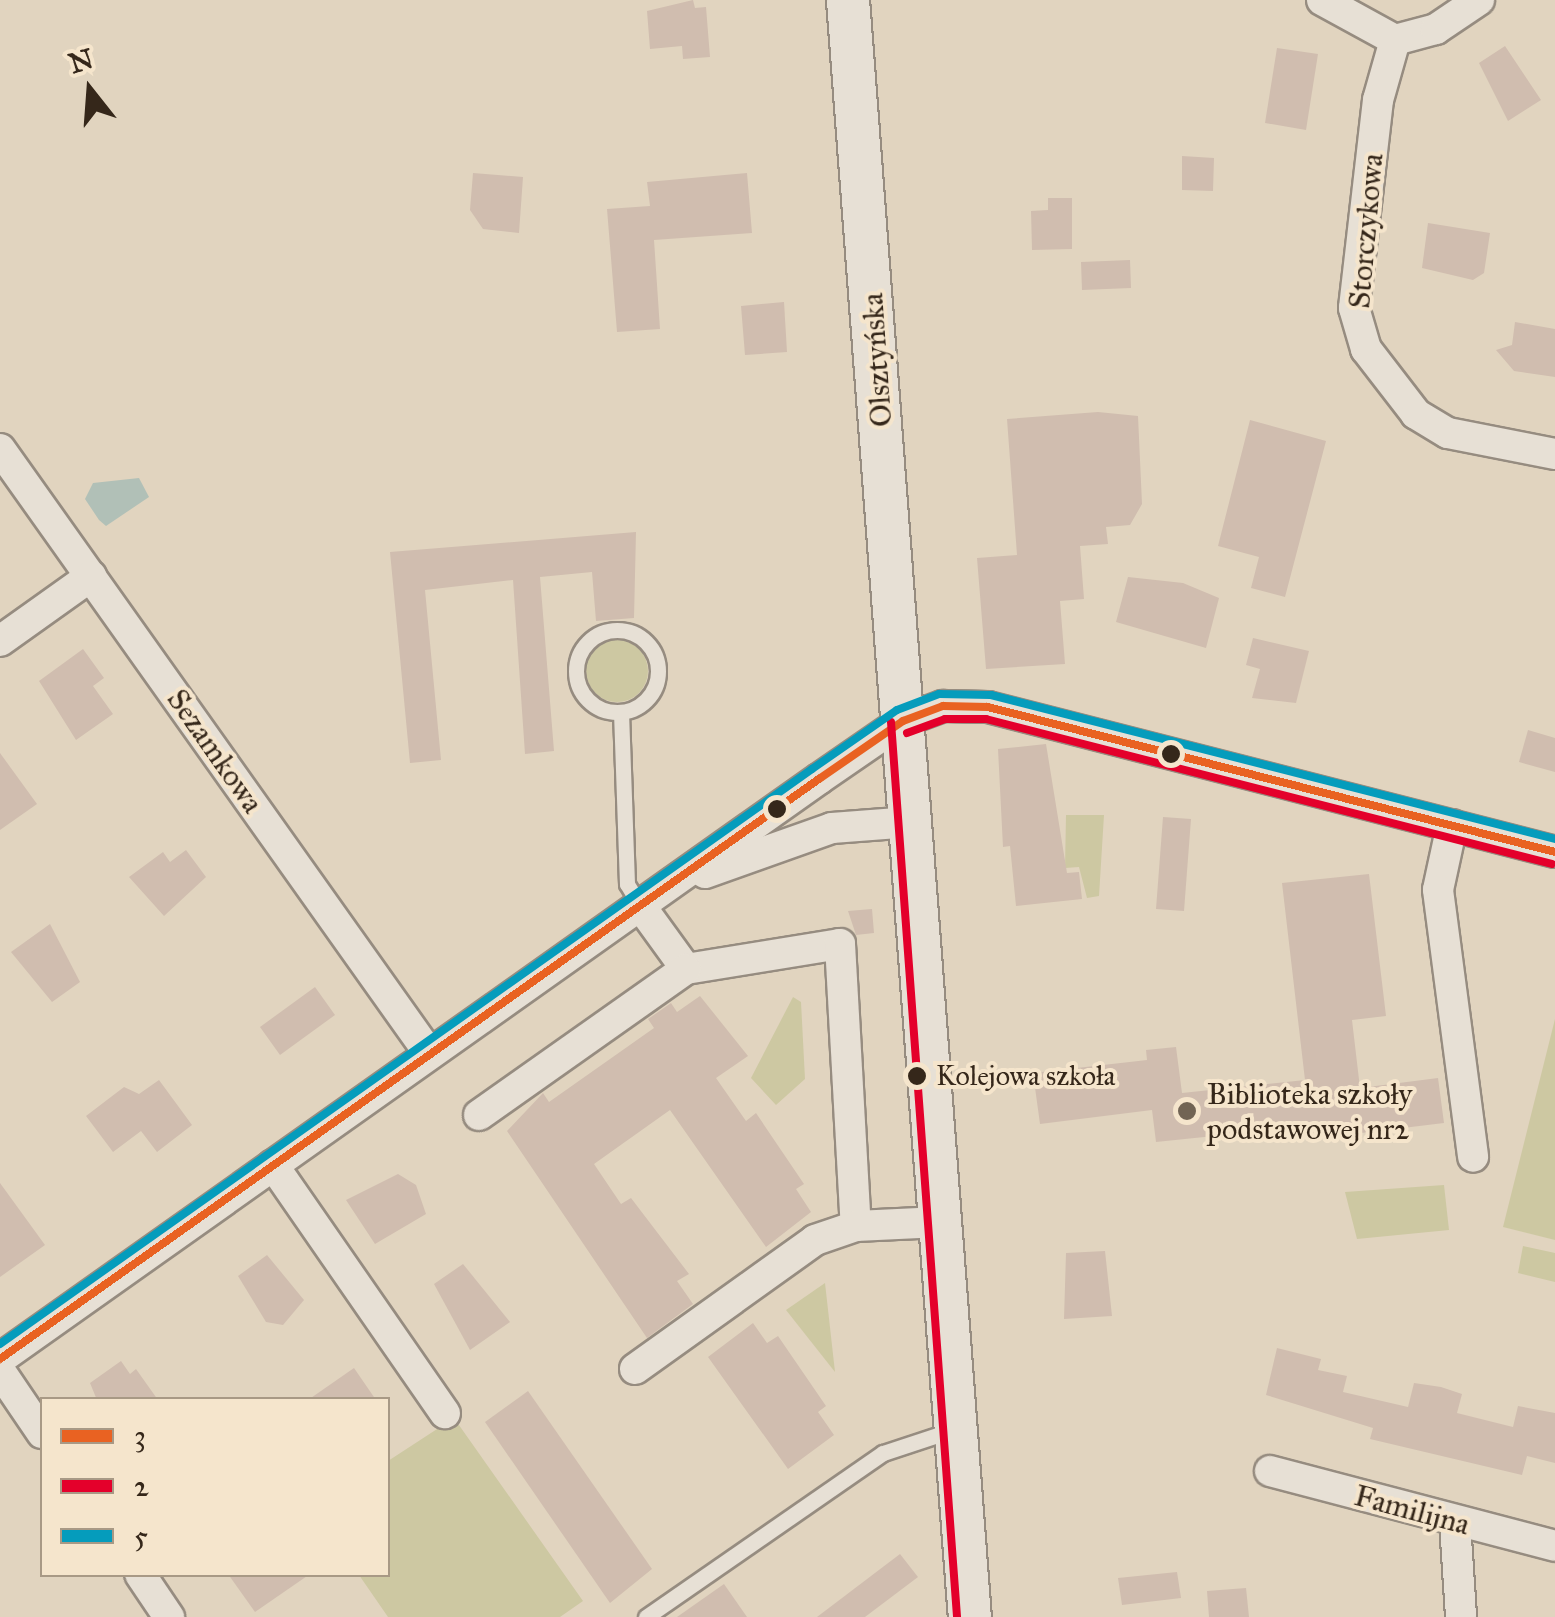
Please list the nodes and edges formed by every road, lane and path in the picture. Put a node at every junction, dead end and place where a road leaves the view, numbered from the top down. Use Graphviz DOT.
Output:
graph roads {
  1 [pos="848,0"];
  2 [pos="1322,0"];
  3 [pos="1479,0"];
  4 [pos="1395,40"];
  5 [pos="0,449"];
  6 [pos="1555,454"];
  7 [pos="91,576"];
  8 [pos="0,640"];
  9 [pos="621,712"];
  10 [pos="903,721"];
  11 [pos="911,822"];
  12 [pos="1452,825"];
  13 [pos="1555,852"];
  14 [pos="647,898"];
  15 [pos="686,969"];
  16 [pos="430,1053"];
  17 [pos="479,1116"];
  18 [pos="1473,1157"];
  19 [pos="273,1165"];
  20 [pos="940,1222"];
  21 [pos="856,1226"];
  22 [pos="0,1359"];
  23 [pos="635,1368"];
  24 [pos="0,1371"];
  25 [pos="445,1413"];
  26 [pos="40,1430"];
  27 [pos="954,1430"];
  28 [pos="1270,1471"];
  29 [pos="1455,1523"];
  30 [pos="1555,1546"];
  31 [pos="142,1577"];
  32 [pos="169,1617"];
  33 [pos="646,1617"];
  34 [pos="970,1617"];
  35 [pos="1461,1617"];
  1 -- 10 [label="street, Olsztyńska"];
  2 -- 4 [label="street"];
  3 -- 4 [label="street"];
  4 -- 6 [label="street, Storczykowa"];
  5 -- 7 [label="street, Sezamkowa"];
  7 -- 8 [label="street"];
  7 -- 16 [label="street, Sezamkowa"];
  9 -- 9 [label="lane"];
  9 -- 14 [label="lane"];
  10 -- 11 [label="street, Olsztyńska"];
  10 -- 12 [label="street"];
  10 -- 14 [label="street"];
  11 -- 14 [label="street"];
  11 -- 20 [label="street, Olsztyńska"];
  12 -- 13 [label="street"];
  12 -- 18 [label="street"];
  14 -- 15 [label="street"];
  14 -- 16 [label="street"];
  15 -- 17 [label="street"];
  15 -- 21 [label="street"];
  16 -- 19 [label="street"];
  19 -- 22 [label="street"];
  19 -- 25 [label="street"];
  20 -- 21 [label="street"];
  20 -- 27 [label="street, Olsztyńska"];
  21 -- 23 [label="street"];
  24 -- 26 [label="street"];
  27 -- 33 [label="lane"];
  27 -- 34 [label="street, Olsztyńska"];
  28 -- 29 [label="street, Familijna"];
  29 -- 30 [label="street, Familijna"];
  29 -- 35 [label="street"];
  31 -- 32 [label="street"];
}
